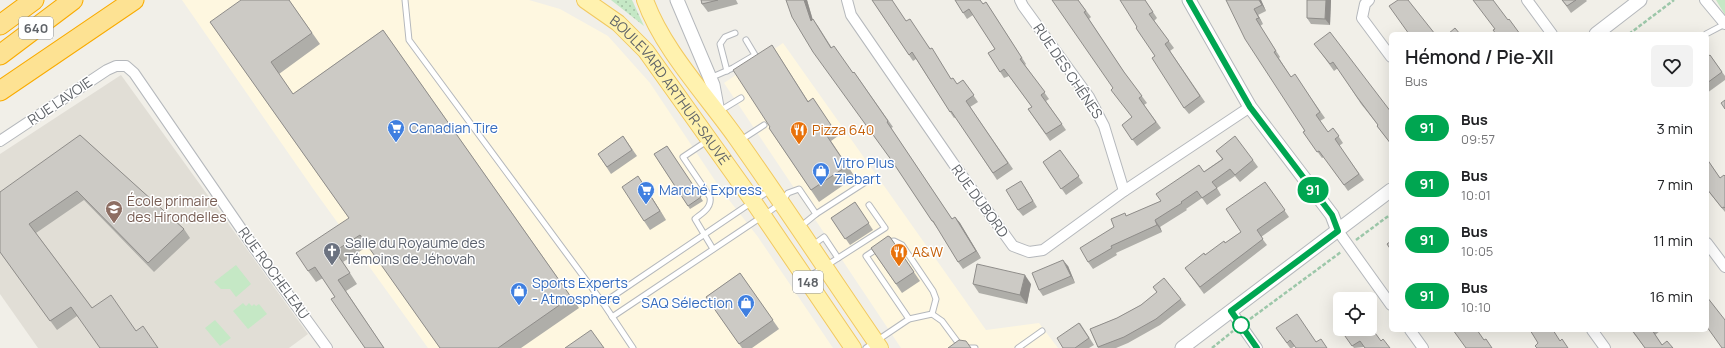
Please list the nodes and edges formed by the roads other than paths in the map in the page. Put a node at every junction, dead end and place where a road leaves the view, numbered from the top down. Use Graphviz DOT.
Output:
graph roads {
  1 [pos="34,0"];
  2 [pos="73,0"];
  3 [pos="134,0"];
  4 [pos="405,0"];
  5 [pos="585,0"];
  6 [pos="645,0"];
  7 [pos="677,0"];
  8 [pos="847,0"];
  9 [pos="1020,0"];
  10 [pos="1189,0"];
  11 [pos="1369,0"];
  12 [pos="1528,0"];
  13 [pos="1640,0"];
  14 [pos="1705,0"];
  15 [pos="1725,24"];
  16 [pos="0,25"];
  17 [pos="1551,32"];
  18 [pos="1599,32"];
  19 [pos="1709,32"];
  20 [pos="735,34"];
  21 [pos="746,40"];
  22 [pos="1389,54"];
  23 [pos="0,55"];
  24 [pos="122,65"];
  25 [pos="727,71"];
  26 [pos="703,81"];
  27 [pos="0,91"];
  28 [pos="741,98"];
  29 [pos="1250,107"];
  30 [pos="718,112"];
  31 [pos="764,125"];
  32 [pos="709,140"];
  33 [pos="0,141"];
  34 [pos="739,142"];
  35 [pos="864,183"];
  36 [pos="771,189"];
  37 [pos="1124,191"];
  38 [pos="1389,192"];
  39 [pos="784,198"];
  40 [pos="753,201"];
  41 [pos="869,204"];
  42 [pos="816,214"];
  43 [pos="763,216"];
  44 [pos="798,228"];
  45 [pos="1338,231"];
  46 [pos="704,234"];
  47 [pos="811,246"];
  48 [pos="1709,246"];
  49 [pos="713,249"];
  50 [pos="838,258"];
  51 [pos="825,267"];
  52 [pos="1725,267"];
  53 [pos="806,279"];
  54 [pos="1389,302"];
  55 [pos="603,303"];
  56 [pos="1231,311"];
  57 [pos="932,314"];
  58 [pos="612,317"];
  59 [pos="909,319"];
  60 [pos="1042,331"];
  61 [pos="1411,332"];
  62 [pos="1593,332"];
  63 [pos="874,346"];
  64 [pos="324,347"];
  65 [pos="633,348"];
  66 [pos="853,348"];
  67 [pos="962,348"];
  68 [pos="968,348"];
  69 [pos="975,348"];
  70 [pos="1018,348"];
  71 [pos="1182,348"];
  72 [pos="1257,348"];
  73 [pos="1423,348"];
  74 [pos="1605,348"];
  1 -- 16 [label="highway, 640"];
  2 -- 23 [label="highway, 640"];
  3 -- 27 [label="highway"];
  4 -- 55 [label="lane"];
  5 -- 32 [label="main road, BOULEVARD ARTHUR-SAUVÉ / 148"];
  6 -- 26 [label="main road, BOULEVARD ARTHUR-SAUVÉ / 148"];
  7 -- 26 [label="street"];
  8 -- 37 [label="street, RUE DUBORD"];
  9 -- 37 [label="street, RUE DES CHÊNES"];
  10 -- 29 [label="street"];
  11 -- 22 [label="street"];
  12 -- 17 [label="street"];
  13 -- 18 [label="street"];
  14 -- 15 [label="street"];
  15 -- 19 [label="lane"];
  20 -- 25 [label="lane"];
  21 -- 25 [label="lane"];
  24 -- 33 [label="street, RUE LAVOIE"];
  24 -- 64 [label="street, RUE ROCHELEAU"];
  25 -- 26 [label="lane"];
  26 -- 30 [label="main road, BOULEVARD ARTHUR-SAUVÉ / 148"];
  28 -- 30 [label="lane"];
  29 -- 37 [label="street, RUE DUBORD"];
  29 -- 45 [label="street"];
  30 -- 34 [label="main road, BOULEVARD ARTHUR-SAUVÉ / 148"];
  31 -- 34 [label="lane"];
  32 -- 40 [label="main road, BOULEVARD ARTHUR-SAUVÉ / 148"];
  32 -- 46 [label="lane"];
  34 -- 36 [label="main road, BOULEVARD ARTHUR-SAUVÉ / 148"];
  35 -- 42 [label="lane"];
  36 -- 39 [label="main road, BOULEVARD ARTHUR-SAUVÉ / 148"];
  36 -- 40 [label="lane"];
  38 -- 45 [label="street"];
  39 -- 42 [label="lane"];
  39 -- 43 [label="lane"];
  39 -- 44 [label="main road, BOULEVARD ARTHUR-SAUVÉ / 148"];
  40 -- 43 [label="main road, BOULEVARD ARTHUR-SAUVÉ / 148"];
  40 -- 46 [label="lane"];
  41 -- 50 [label="lane"];
  42 -- 44 [label="lane"];
  43 -- 49 [label="lane"];
  43 -- 53 [label="main road, BOULEVARD ARTHUR-SAUVÉ / 148"];
  44 -- 47 [label="main road, BOULEVARD ARTHUR-SAUVÉ / 148"];
  45 -- 54 [label="street"];
  45 -- 56 [label="street"];
  46 -- 49 [label="lane"];
  46 -- 55 [label="lane"];
  47 -- 50 [label="lane"];
  47 -- 51 [label="main road, BOULEVARD ARTHUR-SAUVÉ / 148"];
  48 -- 52 [label="street"];
  49 -- 58 [label="lane"];
  50 -- 51 [label="lane"];
  51 -- 53 [label="lane"];
  51 -- 63 [label="main road, BOULEVARD ARTHUR-SAUVÉ / 148"];
  53 -- 66 [label="main road, BOULEVARD ARTHUR-SAUVÉ / 148"];
  55 -- 58 [label="lane"];
  56 -- 71 [label="street"];
  56 -- 72 [label="street"];
  57 -- 59 [label="lane"];
  57 -- 59 [label="lane"];
  57 -- 67 [label="lane"];
  58 -- 65 [label="lane"];
  59 -- 63 [label="lane"];
  60 -- 70 [label="lane"];
  61 -- 73 [label="street"];
  62 -- 74 [label="street"];
  68 -- 69 [label="lane"];
}
